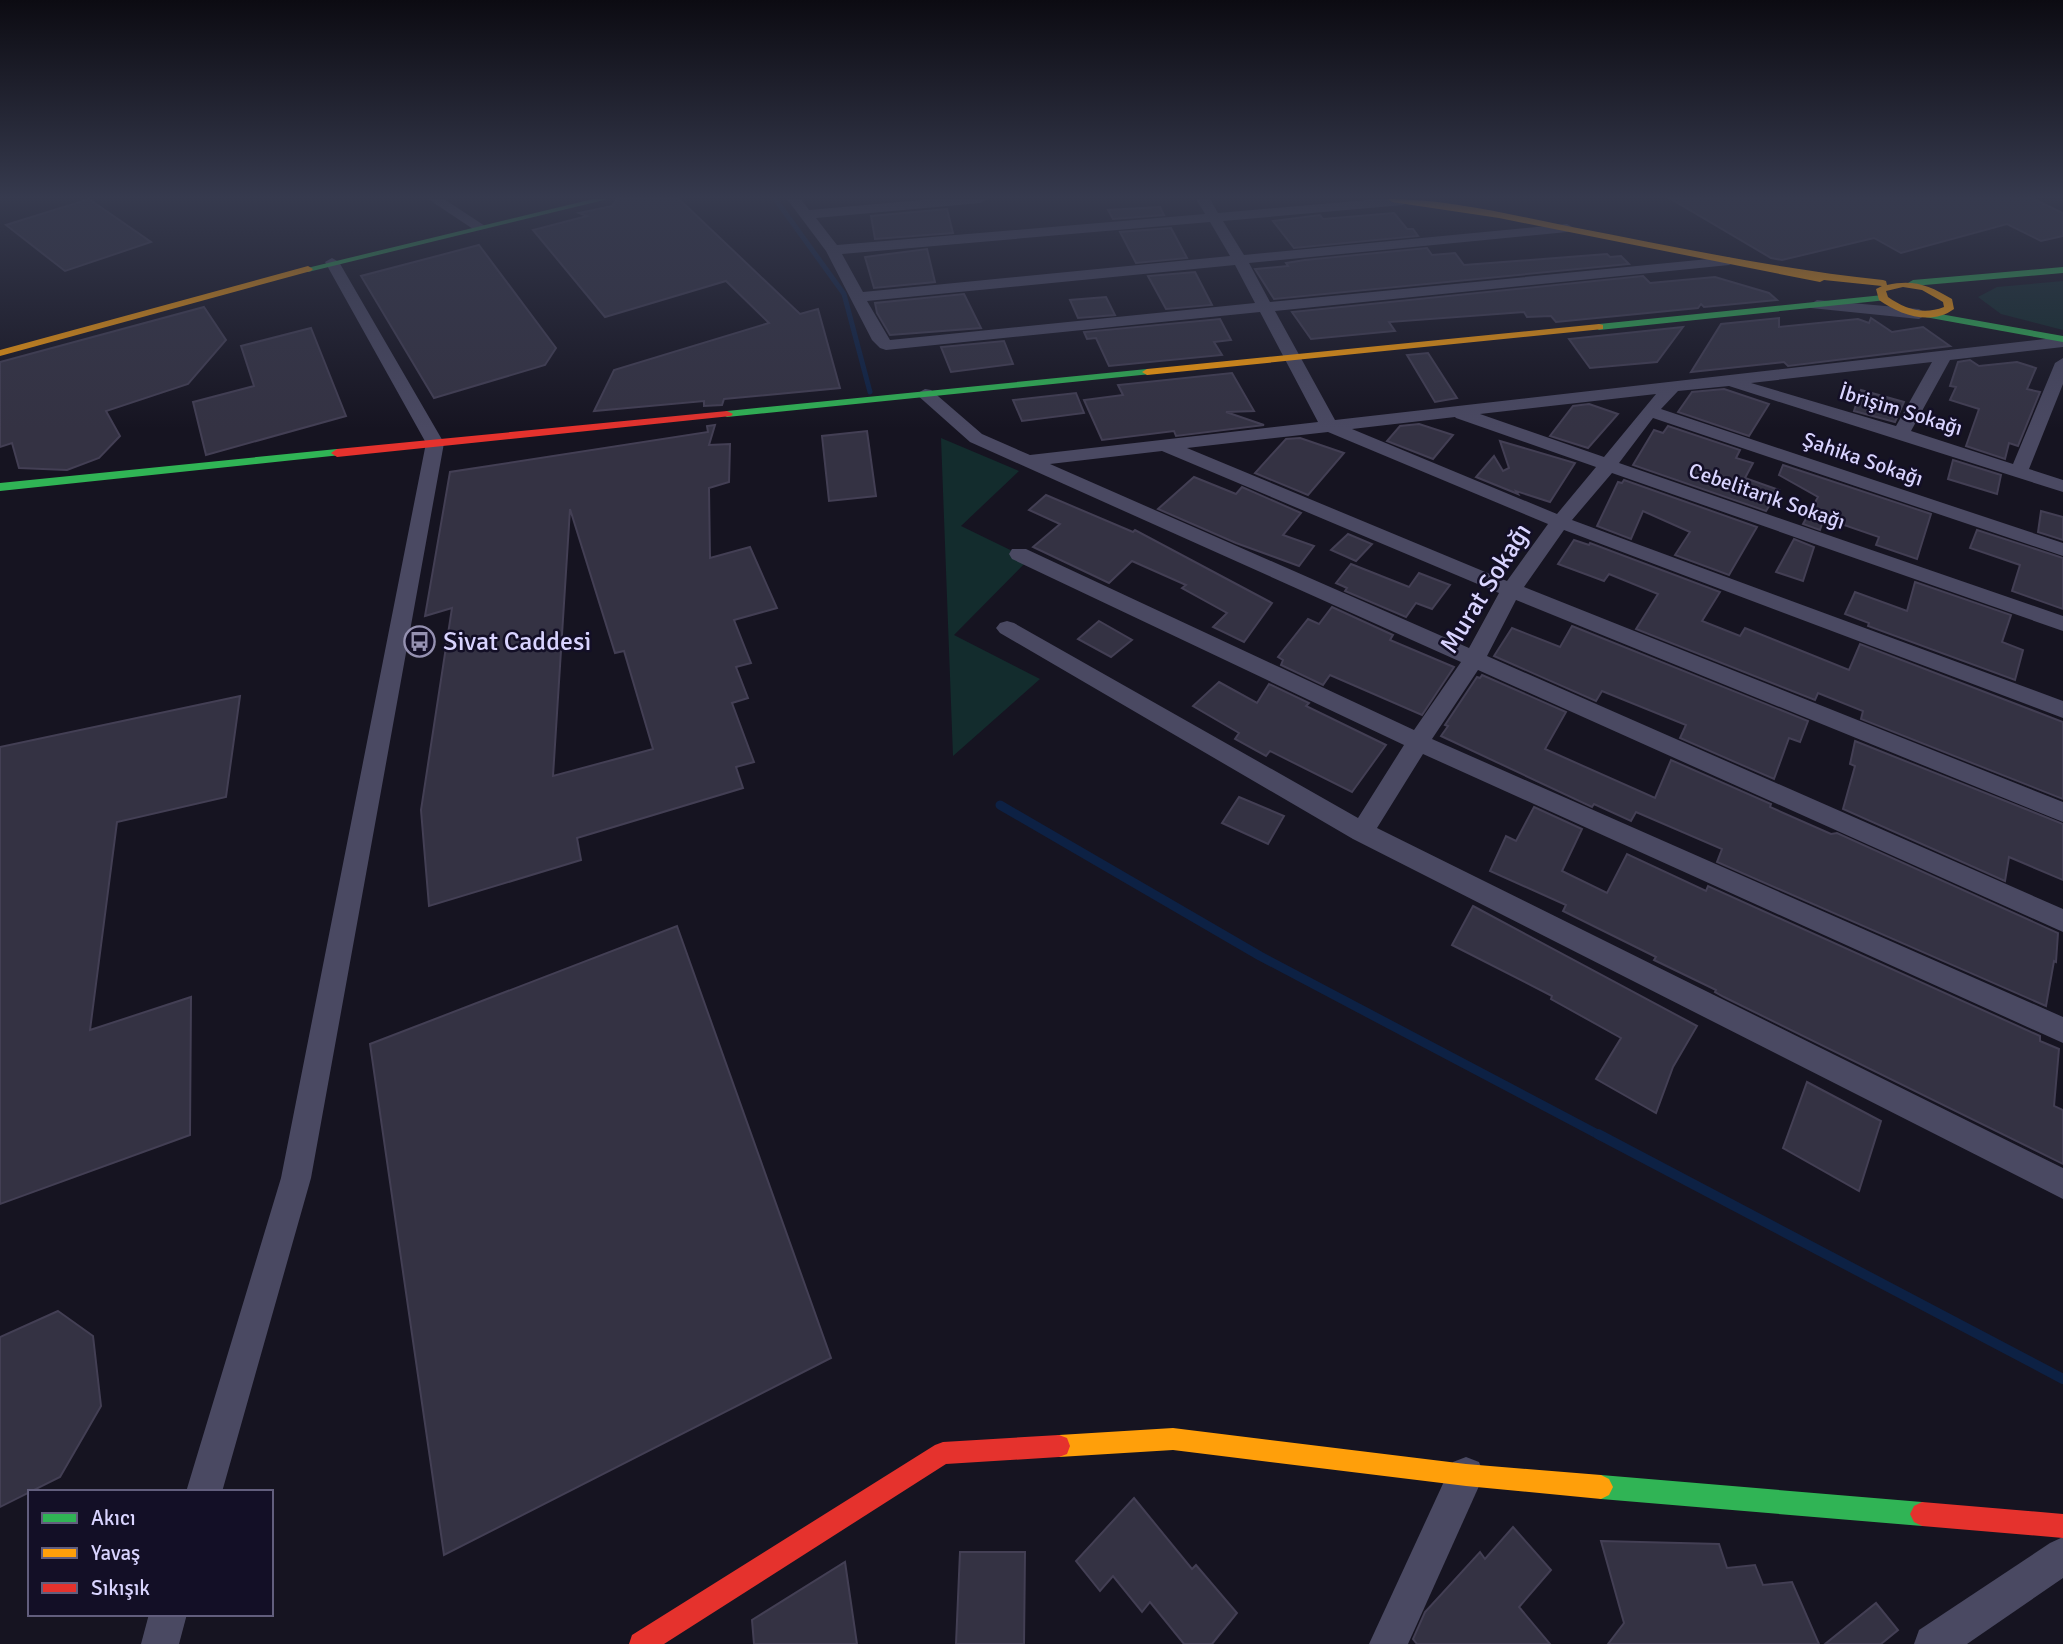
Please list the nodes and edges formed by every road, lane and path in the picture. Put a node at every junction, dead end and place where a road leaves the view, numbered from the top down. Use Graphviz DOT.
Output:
graph roads {
  1 [pos="278,276"];
  2 [pos="340,276"];
  3 [pos="847,276"];
  4 [pos="1078,276"];
  5 [pos="1249,276"];
  6 [pos="1581,276"];
  7 [pos="1810,276"];
  8 [pos="1992,276"];
  9 [pos="2000,276"];
  10 [pos="1890,290"];
  11 [pos="858,297"];
  12 [pos="1945,299"];
  13 [pos="1809,304"];
  14 [pos="1266,307"];
  15 [pos="1924,314"];
  16 [pos="2029,331"];
  17 [pos="2063,340"];
  18 [pos="0,353"];
  19 [pos="1944,355"];
  20 [pos="1294,357"];
  21 [pos="2063,363"];
  22 [pos="1725,380"];
  23 [pos="1674,386"];
  24 [pos="925,394"];
  25 [pos="1456,411"];
  26 [pos="1649,411"];
  27 [pos="1329,426"];
  28 [pos="1902,433"];
  29 [pos="435,443"];
  30 [pos="1164,445"];
  31 [pos="1028,461"];
  32 [pos="1609,464"];
  33 [pos="2019,472"];
  34 [pos="2063,486"];
  35 [pos="0,487"];
  36 [pos="1560,522"];
  37 [pos="2063,550"];
  38 [pos="1019,554"];
  39 [pos="1511,590"];
  40 [pos="2063,624"];
  41 [pos="1007,628"];
  42 [pos="1475,658"];
  43 [pos="2063,710"];
  44 [pos="1418,742"];
  45 [pos="2063,812"];
  46 [pos="1362,832"];
  47 [pos="2063,921"];
  48 [pos="2063,1030"];
  49 [pos="2063,1184"];
  50 [pos="1466,1475"];
  51 [pos="205,1490"];
  52 [pos="2063,1526"];
  53 [pos="2063,1556"];
  54 [pos="167,1616"];
  55 [pos="160,1644"];
  56 [pos="641,1644"];
  57 [pos="1388,1644"];
  58 [pos="1933,1644"];
  1 -- 18 [label="street"];
  2 -- 29 [label="street"];
  3 -- 11 [label="street"];
  4 -- 11 [label="street"];
  5 -- 14 [label="street"];
  6 -- 14 [label="street"];
  7 -- 10 [label="street"];
  8 -- 10 [label="street"];
  9 -- 12 [label="street"];
  10 -- 12 [label="street"];
  10 -- 13 [label="street"];
  10 -- 15 [label="street"];
  11 -- 14 [label="street"];
  12 -- 15 [label="street"];
  12 -- 16 [label="street"];
  13 -- 15 [label="street"];
  13 -- 20 [label="street"];
  14 -- 20 [label="street"];
  15 -- 16 [label="street"];
  16 -- 17 [label="street"];
  17 -- 19 [label="street"];
  19 -- 22 [label="street"];
  19 -- 28 [label="street"];
  20 -- 24 [label="street"];
  20 -- 27 [label="street"];
  21 -- 33 [label="street"];
  22 -- 23 [label="street"];
  22 -- 28 [label="street, İbrişim Sokağı"];
  23 -- 25 [label="street"];
  23 -- 26 [label="street, Murat Sokağı"];
  24 -- 29 [label="street"];
  24 -- 31 [label="street"];
  25 -- 27 [label="street"];
  25 -- 32 [label="street, Cebelitarık Sokağı"];
  26 -- 32 [label="street, Murat Sokağı"];
  26 -- 37 [label="street, Şahika Sokağı"];
  27 -- 30 [label="street"];
  27 -- 36 [label="street"];
  28 -- 33 [label="street, İbrişim Sokağı"];
  29 -- 35 [label="street"];
  29 -- 51 [label="street"];
  30 -- 31 [label="street"];
  30 -- 39 [label="street"];
  31 -- 42 [label="street"];
  32 -- 36 [label="street, Murat Sokağı"];
  32 -- 40 [label="street, Cebelitarık Sokağı"];
  33 -- 34 [label="street, İbrişim Sokağı"];
  36 -- 39 [label="street, Murat Sokağı"];
  36 -- 43 [label="street"];
  38 -- 44 [label="street"];
  39 -- 42 [label="street, Murat Sokağı"];
  39 -- 45 [label="street"];
  41 -- 46 [label="street"];
  42 -- 44 [label="street, Murat Sokağı"];
  42 -- 47 [label="street"];
  44 -- 46 [label="street, Murat Sokağı"];
  44 -- 48 [label="street"];
  46 -- 49 [label="street"];
  50 -- 52 [label="street"];
  50 -- 56 [label="street"];
  50 -- 57 [label="street"];
  53 -- 58 [label="street"];
  54 -- 55 [label="street"];
}
